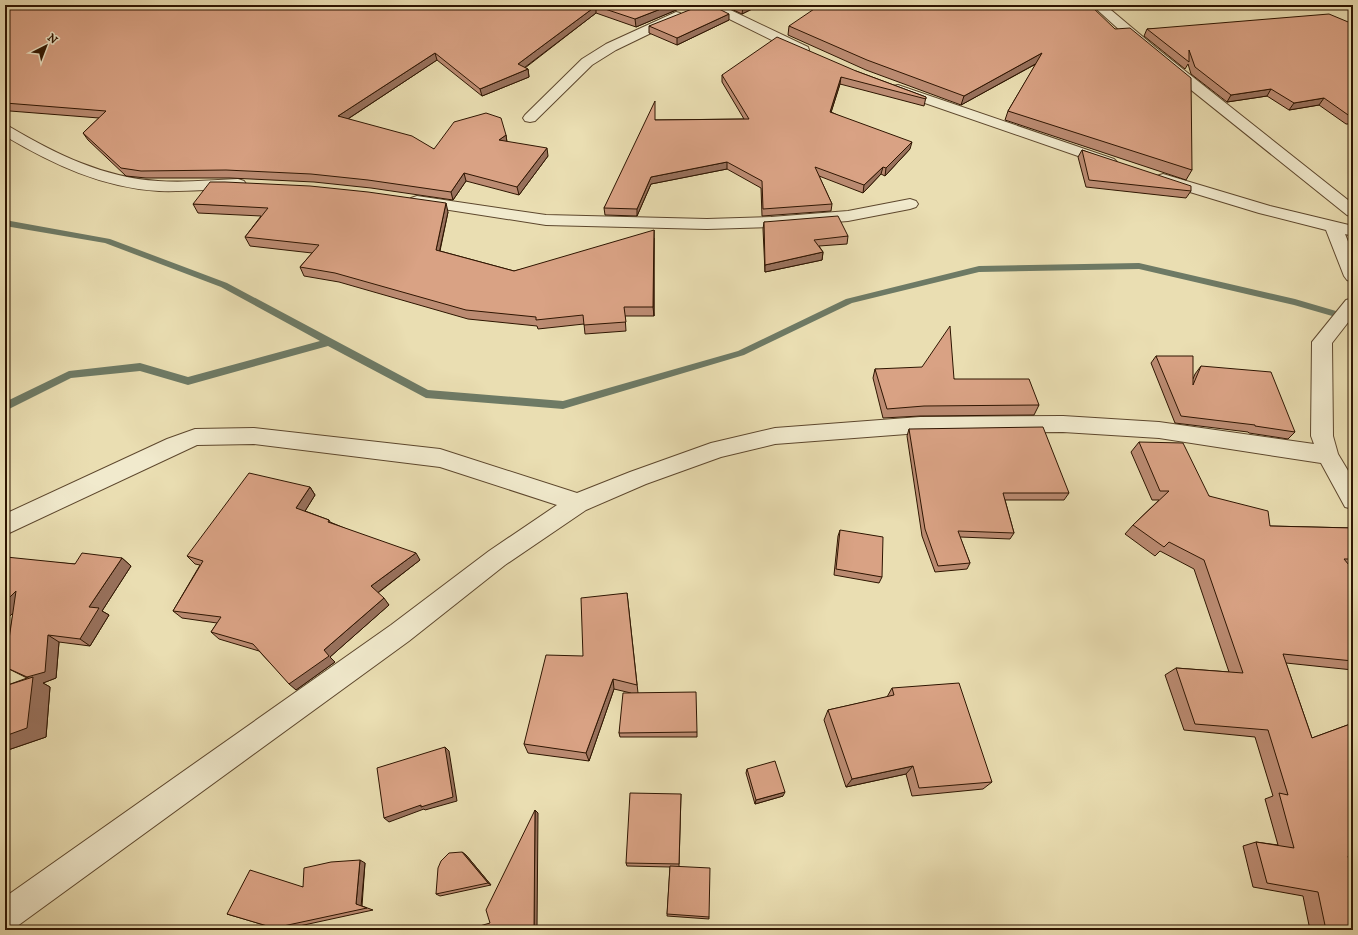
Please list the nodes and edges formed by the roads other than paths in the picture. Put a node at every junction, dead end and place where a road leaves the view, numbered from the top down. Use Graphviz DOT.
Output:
graph roads {
  1 [pos="711,5"];
  2 [pos="1098,5"];
  3 [pos="697,8"];
  4 [pos="813,54"];
  5 [pos="887,84"];
  6 [pos="530,118"];
  7 [pos="5,130"];
  8 [pos="1125,167"];
  9 [pos="1147,174"];
  10 [pos="252,185"];
  11 [pos="402,199"];
  12 [pos="910,204"];
  13 [pos="1353,212"];
  14 [pos="1333,226"];
  15 [pos="1353,231"];
  16 [pos="1353,276"];
  17 [pos="1353,304"];
  18 [pos="1328,455"];
  19 [pos="1353,500"];
  20 [pos="578,503"];
  21 [pos="5,525"];
  22 [pos="5,916"];
  1 -- 4 [label="street"];
  2 -- 13 [label="street"];
  3 -- 6 [label="street"];
  5 -- 8 [label="street"];
  7 -- 10 [label="street"];
  9 -- 14 [label="street"];
  11 -- 12 [label="street"];
  14 -- 15 [label="street"];
  14 -- 16 [label="street"];
  17 -- 18 [label="street"];
  18 -- 19 [label="street"];
  18 -- 20 [label="street"];
  20 -- 21 [label="street"];
  20 -- 22 [label="street"];
}
